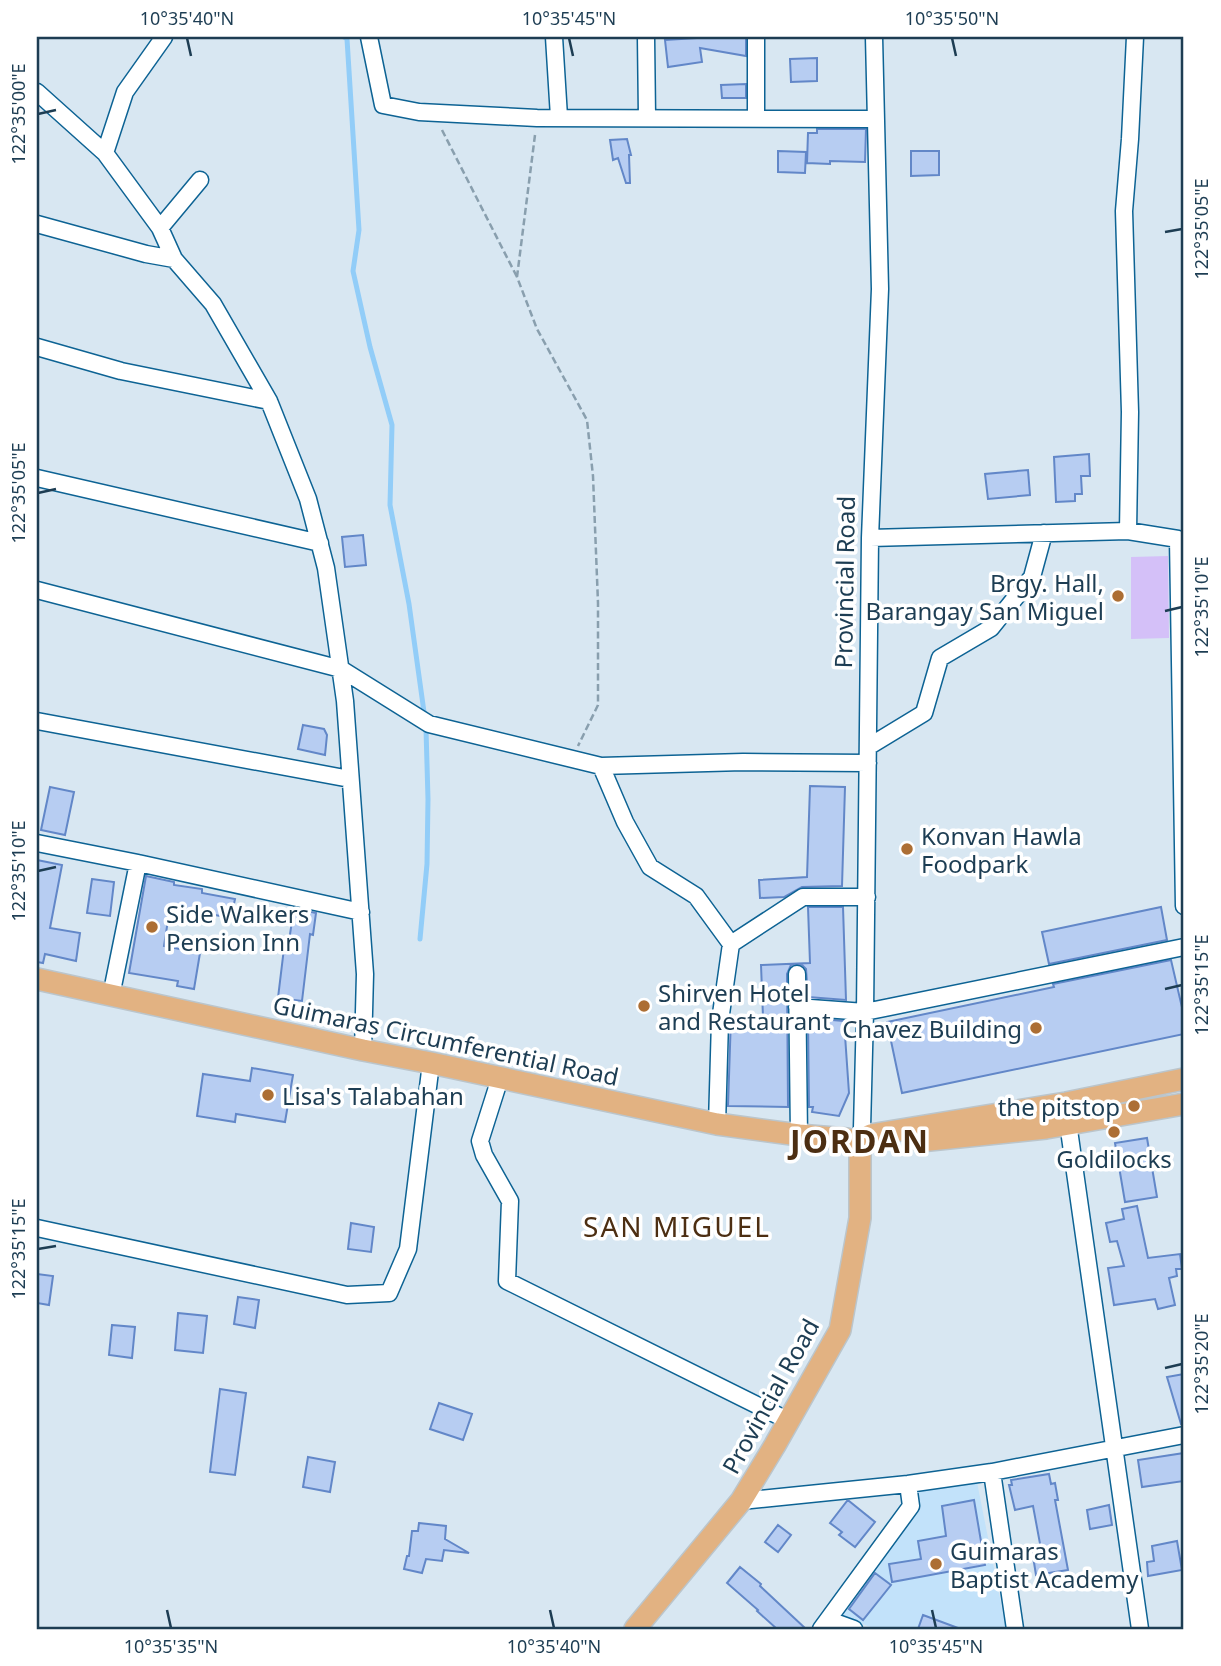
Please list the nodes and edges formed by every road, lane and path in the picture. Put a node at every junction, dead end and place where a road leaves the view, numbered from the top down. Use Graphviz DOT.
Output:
graph roads {
  1 [pos="164,37"];
  2 [pos="369,37"];
  3 [pos="554,37"];
  4 [pos="646,37"];
  5 [pos="756,37"];
  6 [pos="874,37"];
  7 [pos="1135,37"];
  8 [pos="37,92"];
  9 [pos="433,112"];
  10 [pos="559,117"];
  11 [pos="647,117"];
  12 [pos="537,118"];
  13 [pos="756,118"];
  14 [pos="876,120"];
  15 [pos="105,153"];
  16 [pos="200,180"];
  17 [pos="37,224"];
  18 [pos="160,228"];
  19 [pos="174,259"];
  20 [pos="517,277"];
  21 [pos="37,347"];
  22 [pos="269,401"];
  23 [pos="37,478"];
  24 [pos="1128,531"];
  25 [pos="1044,533"];
  26 [pos="870,538"];
  27 [pos="1181,539"];
  28 [pos="320,543"];
  29 [pos="37,590"];
  30 [pos="341,669"];
  31 [pos="37,721"];
  32 [pos="868,755"];
  33 [pos="572,758"];
  34 [pos="601,766"];
  35 [pos="350,779"];
  36 [pos="37,843"];
  37 [pos="138,863"];
  38 [pos="867,897"];
  39 [pos="1184,906"];
  40 [pos="361,912"];
  41 [pos="731,944"];
  42 [pos="1184,947"];
  43 [pos="797,974"];
  44 [pos="37,979"];
  45 [pos="111,996"];
  46 [pos="797,1007"];
  47 [pos="865,1012"];
  48 [pos="363,1050"];
  49 [pos="431,1063"];
  50 [pos="500,1078"];
  51 [pos="1184,1079"];
  52 [pos="1184,1108"];
  53 [pos="1068,1123"];
  54 [pos="717,1124"];
  55 [pos="799,1135"];
  56 [pos="862,1140"];
  57 [pos="37,1228"];
  58 [pos="789,1421"];
  59 [pos="1184,1434"];
  60 [pos="1115,1447"];
  61 [pos="992,1472"];
  62 [pos="908,1484"];
  63 [pos="741,1501"];
  64 [pos="825,1624"];
  65 [pos="635,1629"];
  66 [pos="855,1629"];
  67 [pos="1015,1629"];
  68 [pos="1140,1629"];
  1 -- 15 [label="street"];
  2 -- 9 [label="street"];
  3 -- 10 [label="street"];
  4 -- 11 [label="street"];
  5 -- 13 [label="street"];
  6 -- 14 [label="street, Provincial Road"];
  7 -- 24 [label="street"];
  8 -- 15 [label="street"];
  9 -- 12 [label="street"];
  9 -- 20 [label="path"];
  10 -- 11 [label="street"];
  10 -- 12 [label="street"];
  11 -- 13 [label="street"];
  12 -- 20 [label="path"];
  13 -- 14 [label="street"];
  14 -- 26 [label="street, Provincial Road"];
  15 -- 18 [label="street"];
  16 -- 18 [label="street"];
  17 -- 19 [label="street"];
  18 -- 19 [label="street"];
  19 -- 22 [label="street"];
  20 -- 33 [label="path"];
  21 -- 22 [label="street"];
  22 -- 28 [label="street"];
  23 -- 28 [label="street"];
  24 -- 25 [label="street"];
  24 -- 27 [label="street"];
  25 -- 26 [label="street"];
  25 -- 32 [label="street"];
  26 -- 32 [label="street, Provincial Road"];
  27 -- 39 [label="street"];
  28 -- 30 [label="street"];
  29 -- 30 [label="street"];
  30 -- 33 [label="street"];
  30 -- 35 [label="street"];
  31 -- 35 [label="street"];
  32 -- 34 [label="street"];
  32 -- 38 [label="street, Provincial Road"];
  33 -- 34 [label="street"];
  34 -- 41 [label="street"];
  35 -- 40 [label="street"];
  36 -- 37 [label="street"];
  37 -- 40 [label="street"];
  37 -- 45 [label="street"];
  38 -- 41 [label="street"];
  38 -- 47 [label="street, Provincial Road"];
  40 -- 48 [label="street"];
  41 -- 54 [label="street"];
  42 -- 47 [label="street"];
  43 -- 46 [label="street"];
  44 -- 45 [label="main road, Guimaras Circumferential Road"];
  45 -- 48 [label="main road, Guimaras Circumferential Road"];
  46 -- 47 [label="street"];
  46 -- 55 [label="street"];
  47 -- 56 [label="street, Provincial Road"];
  48 -- 49 [label="main road, Guimaras Circumferential Road"];
  49 -- 50 [label="main road, Guimaras Circumferential Road"];
  49 -- 57 [label="street"];
  50 -- 54 [label="main road, Guimaras Circumferential Road"];
  50 -- 58 [label="street"];
  51 -- 56 [label="main road, Guimaras Circumferential Road"];
  52 -- 53 [label="main road, Guimaras Circumferential Road"];
  53 -- 56 [label="main road, Guimaras Circumferential Road"];
  53 -- 60 [label="street"];
  54 -- 55 [label="main road, Guimaras Circumferential Road"];
  55 -- 56 [label="main road, Guimaras Circumferential Road"];
  56 -- 58 [label="main road, Provincial Road"];
  58 -- 63 [label="main road, Provincial Road"];
  59 -- 60 [label="street"];
  60 -- 61 [label="street"];
  60 -- 68 [label="street"];
  61 -- 62 [label="street"];
  61 -- 67 [label="street"];
  62 -- 63 [label="street"];
  62 -- 64 [label="street"];
  63 -- 65 [label="main road, Provincial Road"];
  64 -- 66 [label="street"];
}
